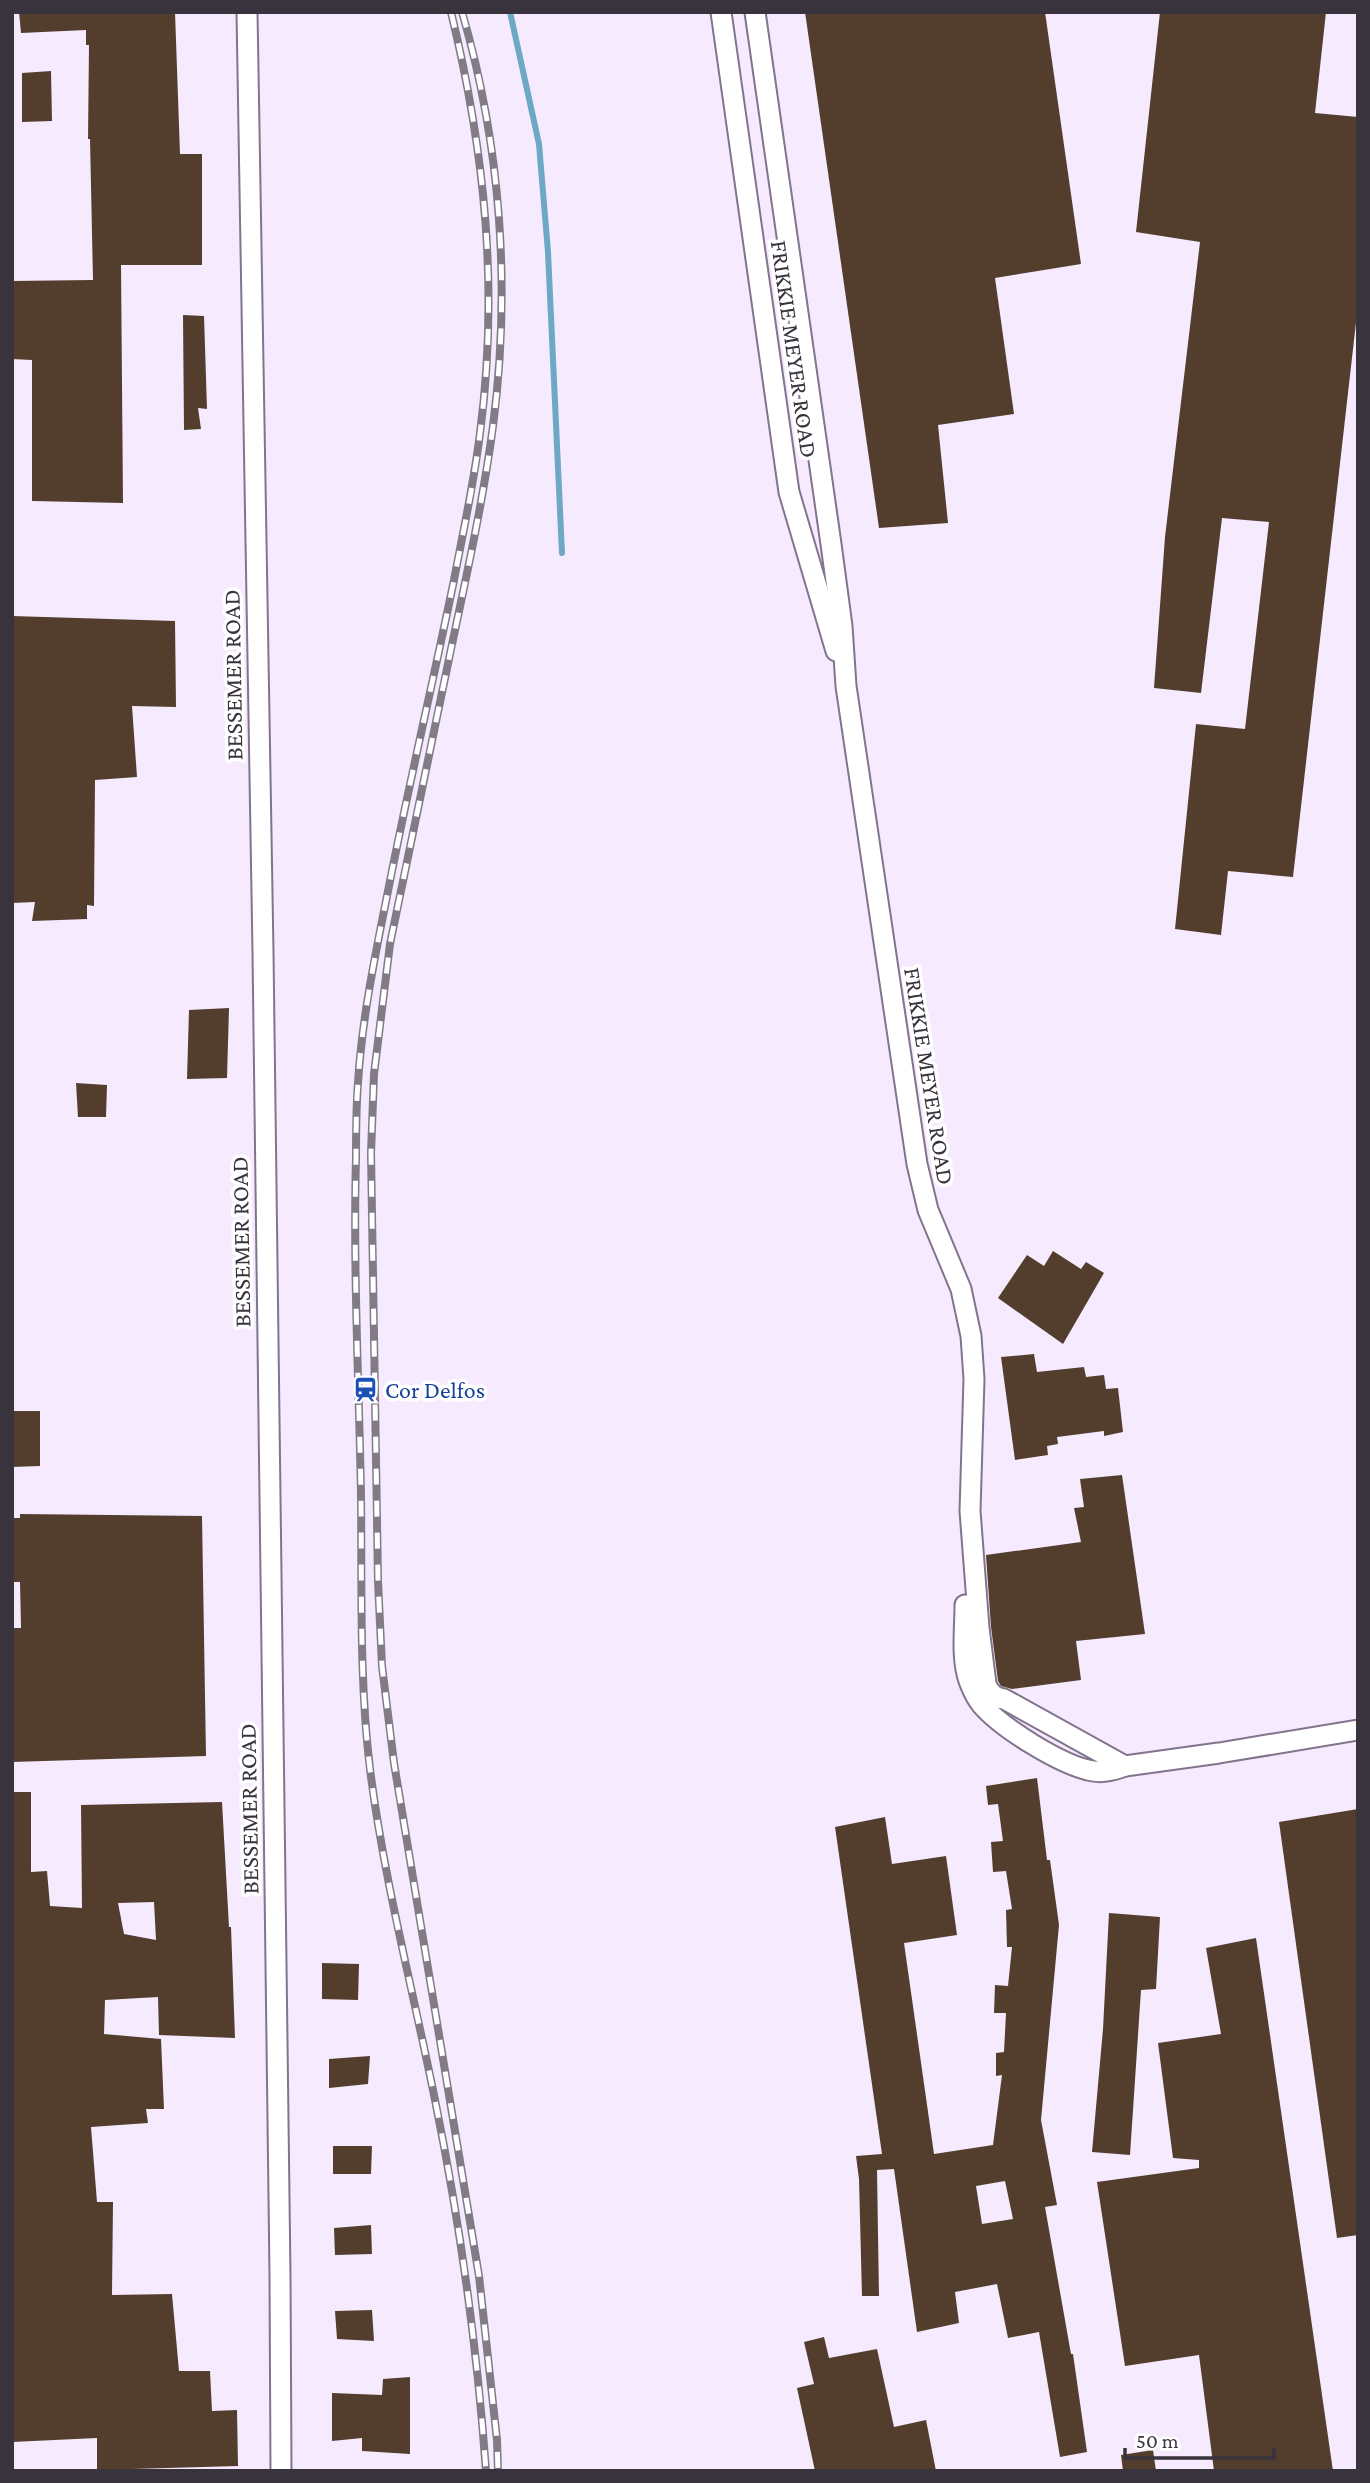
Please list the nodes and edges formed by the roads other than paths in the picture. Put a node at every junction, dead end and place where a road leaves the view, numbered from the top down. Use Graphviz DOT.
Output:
graph roads {
  1 [pos="247,12"];
  2 [pos="721,12"];
  3 [pos="755,12"];
  4 [pos="846,686"];
  5 [pos="1358,1730"];
  6 [pos="281,2471"];
  1 -- 6 [label="street, BESSEMER ROAD"];
  2 -- 4 [label="street, FRIKKIE MEYER ROAD"];
  3 -- 4 [label="street, FRIKKIE MEYER ROAD"];
  4 -- 5 [label="street, FRIKKIE MEYER ROAD"];
}
